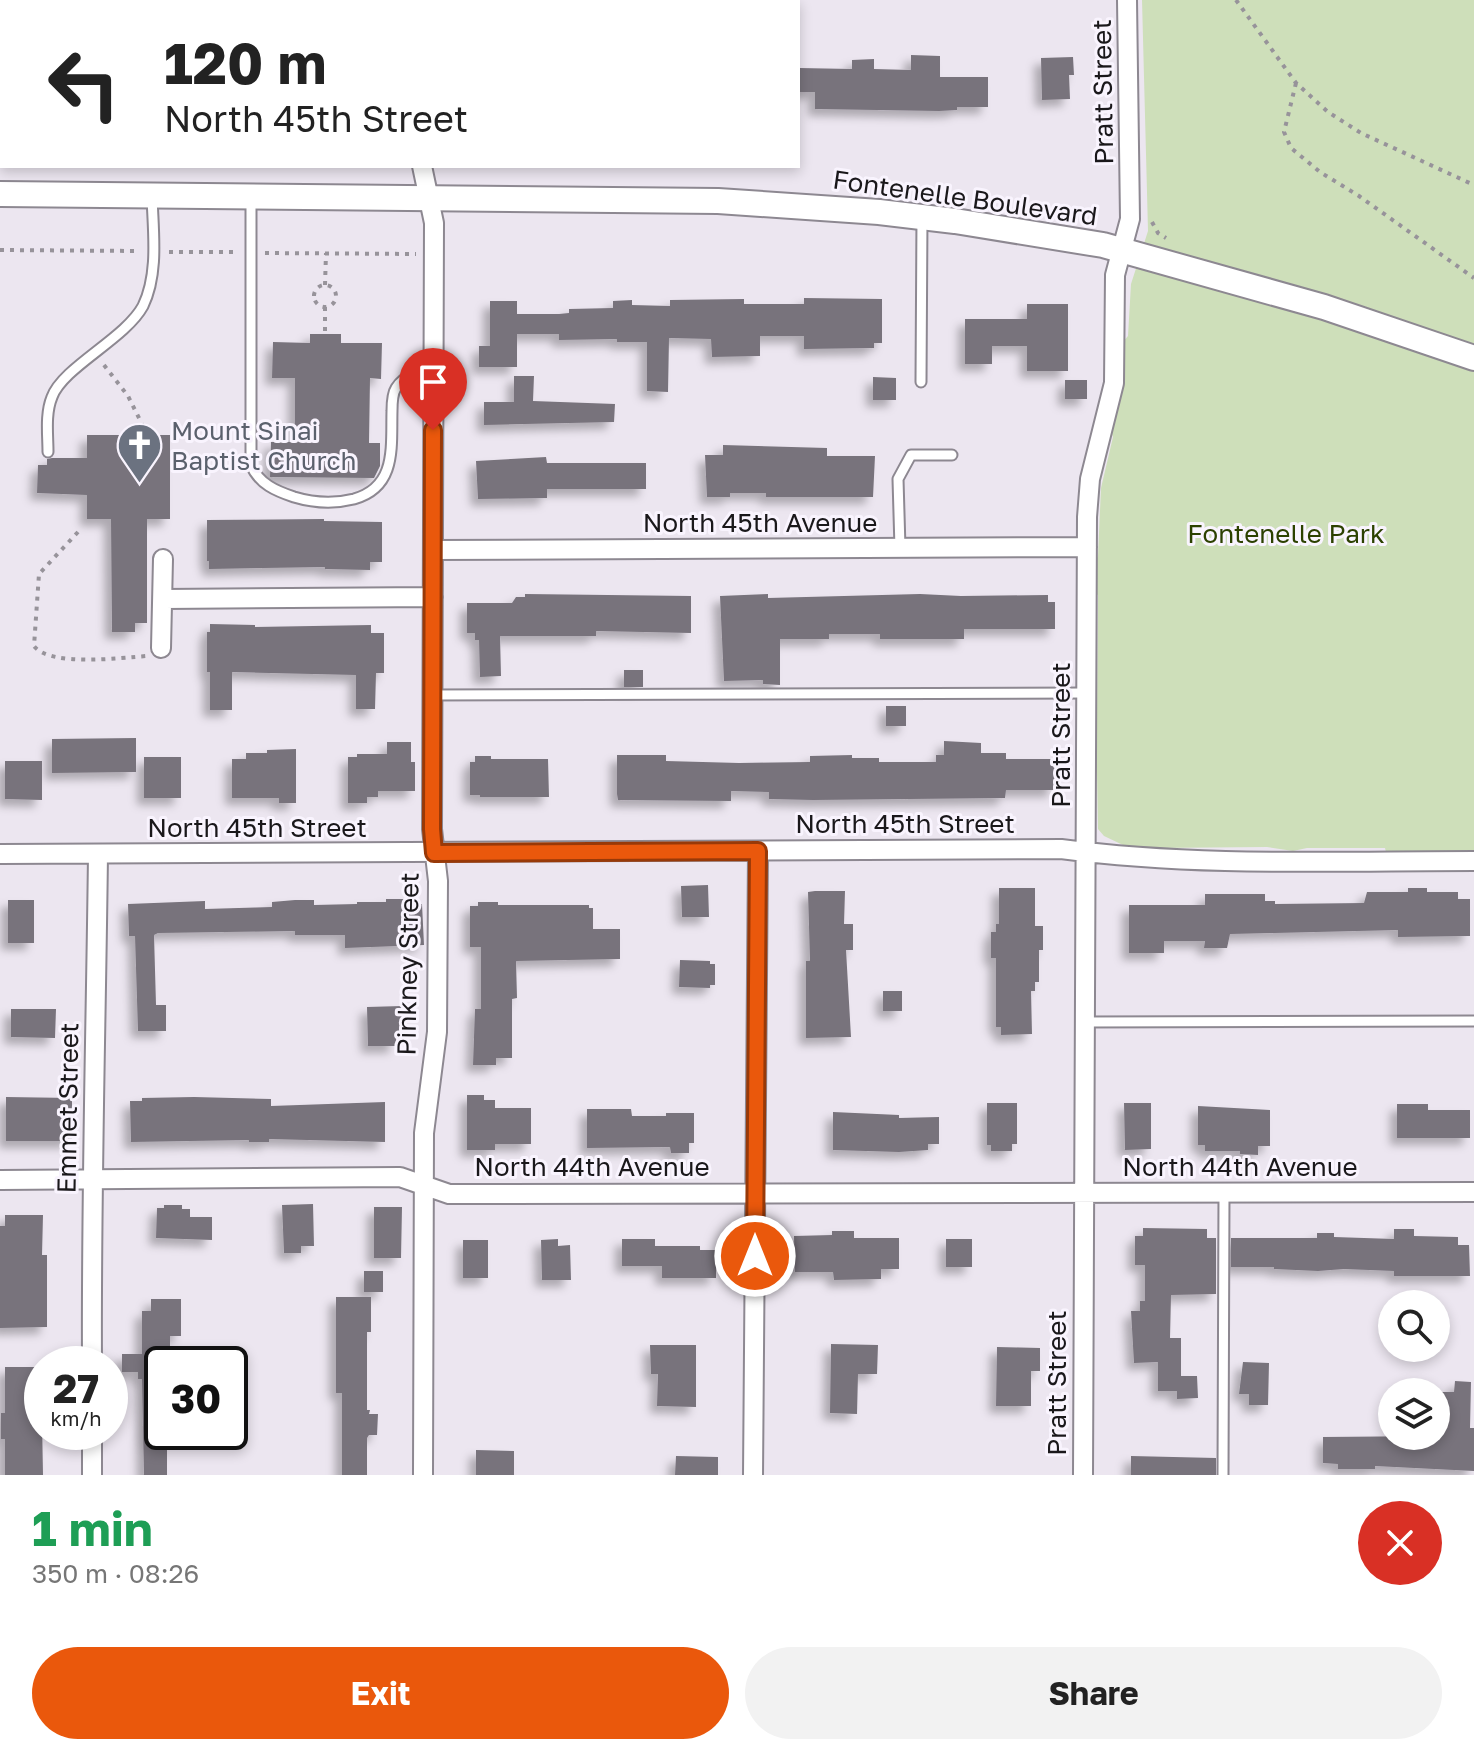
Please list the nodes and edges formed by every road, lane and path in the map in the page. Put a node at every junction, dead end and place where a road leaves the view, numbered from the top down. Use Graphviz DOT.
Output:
graph roads {
  1 [pos="1127,0"];
  2 [pos="1236,0"];
  3 [pos="1296,83"];
  4 [pos="422,168"];
  5 [pos="1474,185"];
  6 [pos="0,194"];
  7 [pos="152,196"];
  8 [pos="251,197"];
  9 [pos="429,199"];
  10 [pos="922,217"];
  11 [pos="1122,249"];
  12 [pos="0,250"];
  13 [pos="153,251"];
  14 [pos="251,252"];
  15 [pos="326,253"];
  16 [pos="434,255"];
  17 [pos="1474,278"];
  18 [pos="325,285"];
  19 [pos="325,307"];
  20 [pos="325,332"];
  21 [pos="94,354"];
  22 [pos="1474,358"];
  23 [pos="434,370"];
  24 [pos="921,382"];
  25 [pos="147,434"];
  26 [pos="48,452"];
  27 [pos="952,455"];
  28 [pos="78,532"];
  29 [pos="1087,547"];
  30 [pos="900,548"];
  31 [pos="433,550"];
  32 [pos="163,559"];
  33 [pos="433,597"];
  34 [pos="164,599"];
  35 [pos="161,648"];
  36 [pos="1087,693"];
  37 [pos="432,695"];
  38 [pos="758,851"];
  39 [pos="1086,852"];
  40 [pos="434,853"];
  41 [pos="0,854"];
  42 [pos="98,854"];
  43 [pos="1474,861"];
  44 [pos="1474,1021"];
  45 [pos="1085,1022"];
  46 [pos="93,1179"];
  47 [pos="0,1180"];
  48 [pos="423,1185"];
  49 [pos="1474,1192"];
  50 [pos="756,1193"];
  51 [pos="1084,1193"];
  52 [pos="1224,1193"];
  53 [pos="92,1346"];
  54 [pos="92,1450"];
  55 [pos="92,1475"];
  56 [pos="423,1475"];
  57 [pos="753,1475"];
  58 [pos="1083,1475"];
  59 [pos="1223,1475"];
  1 -- 11 [label="street, Pratt Street"];
  2 -- 3 [label="path"];
  3 -- 5 [label="path"];
  3 -- 17 [label="path"];
  4 -- 9 [label="street, Pinkney Street"];
  6 -- 7 [label="main road, Fontenelle Boulevard"];
  7 -- 8 [label="main road, Fontenelle Boulevard"];
  7 -- 13 [label="lane"];
  8 -- 9 [label="main road, Fontenelle Boulevard"];
  8 -- 14 [label="lane"];
  9 -- 10 [label="main road, Fontenelle Boulevard"];
  9 -- 16 [label="street, Pinkney Street"];
  10 -- 11 [label="main road, Fontenelle Boulevard"];
  10 -- 24 [label="lane"];
  11 -- 22 [label="main road, Fontenelle Boulevard"];
  11 -- 29 [label="street, Pratt Street"];
  12 -- 13 [label="path"];
  13 -- 14 [label="path"];
  13 -- 21 [label="lane"];
  14 -- 15 [label="path"];
  14 -- 23 [label="lane"];
  15 -- 16 [label="path"];
  15 -- 18 [label="path"];
  16 -- 23 [label="street, Pinkney Street"];
  18 -- 19 [label="path"];
  18 -- 19 [label="path"];
  19 -- 20 [label="path"];
  21 -- 25 [label="path"];
  21 -- 26 [label="lane"];
  23 -- 31 [label="street, Pinkney Street"];
  27 -- 30 [label="lane"];
  28 -- 35 [label="path"];
  29 -- 30 [label="street, North 45th Avenue"];
  29 -- 36 [label="street, Pratt Street"];
  30 -- 31 [label="street, North 45th Avenue"];
  31 -- 33 [label="street, Pinkney Street"];
  32 -- 34 [label="street"];
  33 -- 34 [label="street"];
  33 -- 37 [label="street, Pinkney Street"];
  34 -- 35 [label="street"];
  36 -- 37 [label="lane"];
  36 -- 39 [label="street, Pratt Street"];
  37 -- 40 [label="street, Pinkney Street"];
  38 -- 39 [label="street, North 45th Street"];
  38 -- 40 [label="street, North 45th Street"];
  38 -- 50 [label="street"];
  39 -- 43 [label="street, North 45th Street"];
  39 -- 45 [label="street, Pratt Street"];
  40 -- 42 [label="street, North 45th Street"];
  40 -- 48 [label="street, Pinkney Street"];
  41 -- 42 [label="street, North 45th Street"];
  42 -- 46 [label="street, Emmet Street"];
  44 -- 45 [label="lane"];
  45 -- 51 [label="street, Pratt Street"];
  46 -- 47 [label="street, North 44th Avenue"];
  46 -- 48 [label="street, North 44th Avenue"];
  46 -- 53 [label="street, Emmet Street"];
  48 -- 50 [label="street, North 44th Avenue"];
  48 -- 56 [label="street, Pinkney Street"];
  49 -- 52 [label="street, North 44th Avenue"];
  50 -- 51 [label="street, North 44th Avenue"];
  50 -- 57 [label="street"];
  51 -- 52 [label="street, North 44th Avenue"];
  51 -- 58 [label="street, Pratt Street"];
  52 -- 59 [label="lane"];
  54 -- 55 [label="street"];
}
